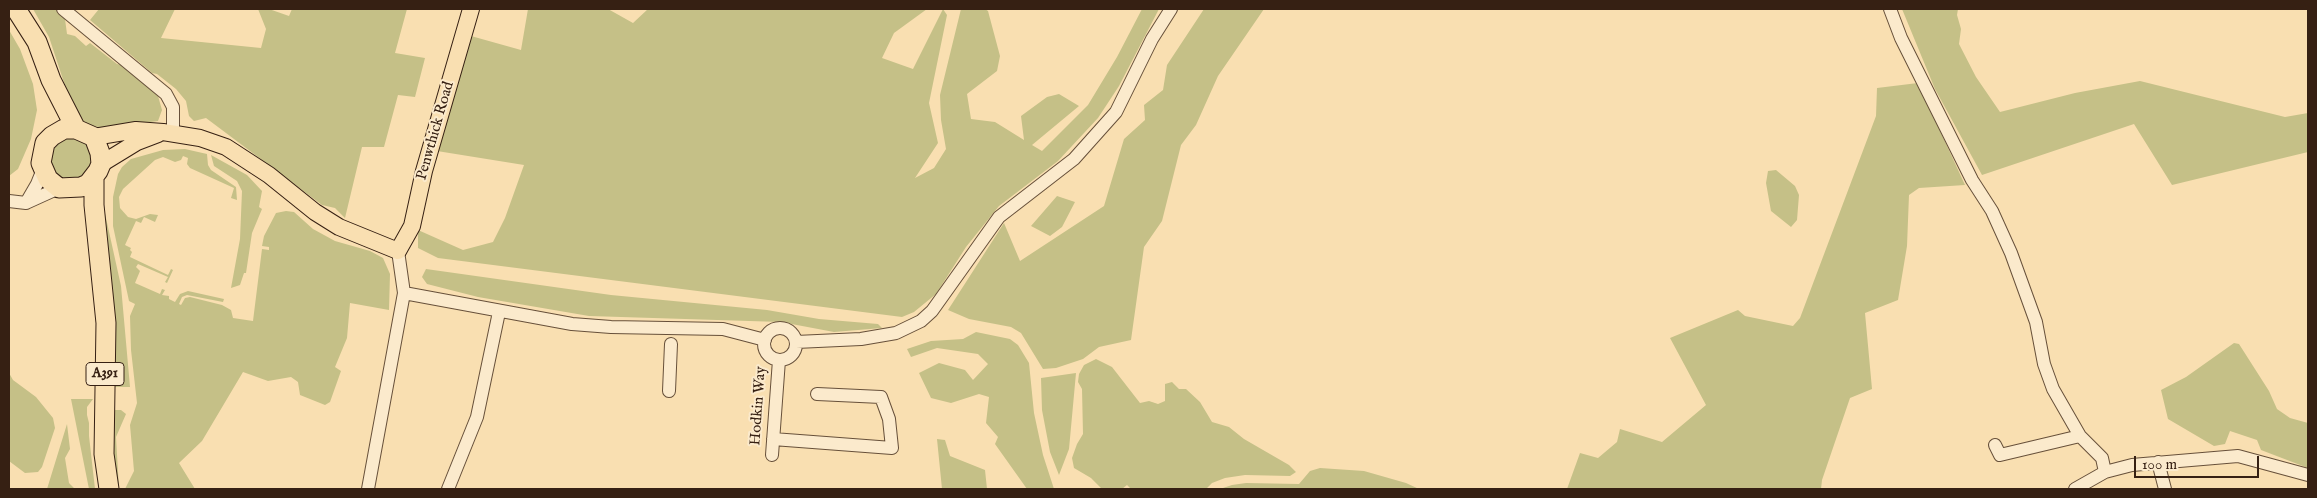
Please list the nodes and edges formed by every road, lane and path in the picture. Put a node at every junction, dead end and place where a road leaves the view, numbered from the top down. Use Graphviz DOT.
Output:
graph roads {
  1 [pos="16,9"];
  2 [pos="63,9"];
  3 [pos="471,9"];
  4 [pos="1171,9"];
  5 [pos="1890,9"];
  6 [pos="51,80"];
  7 [pos="76,129"];
  8 [pos="168,133"];
  9 [pos="52,136"];
  10 [pos="94,137"];
  11 [pos="43,169"];
  12 [pos="97,171"];
  13 [pos="62,188"];
  14 [pos="9,200"];
  15 [pos="26,203"];
  16 [pos="398,251"];
  17 [pos="99,259"];
  18 [pos="404,293"];
  19 [pos="499,312"];
  20 [pos="765,340"];
  21 [pos="796,342"];
  22 [pos="672,344"];
  23 [pos="779,360"];
  24 [pos="669,391"];
  25 [pos="817,394"];
  26 [pos="2080,436"];
  27 [pos="773,439"];
  28 [pos="1994,446"];
  29 [pos="772,455"];
  30 [pos="2158,462"];
  31 [pos="2105,472"];
  32 [pos="2308,475"];
  33 [pos="109,489"];
  34 [pos="368,489"];
  35 [pos="448,489"];
  36 [pos="2075,489"];
  37 [pos="2165,489"];
  1 -- 6 [label="highway"];
  2 -- 8 [label="street"];
  3 -- 16 [label="main road, Penwthick Road"];
  4 -- 21 [label="street"];
  5 -- 26 [label="street"];
  6 -- 7 [label="highway"];
  6 -- 9 [label="highway"];
  7 -- 9 [label="highway"];
  7 -- 10 [label="highway"];
  8 -- 10 [label="main road"];
  8 -- 12 [label="main road"];
  8 -- 16 [label="main road"];
  9 -- 11 [label="highway"];
  10 -- 12 [label="highway"];
  11 -- 13 [label="highway"];
  11 -- 15 [label="street"];
  12 -- 13 [label="highway"];
  12 -- 17 [label="highway, A391"];
  13 -- 15 [label="street"];
  13 -- 17 [label="highway, A391"];
  14 -- 15 [label="street"];
  16 -- 18 [label="street"];
  17 -- 33 [label="highway, A391"];
  18 -- 19 [label="street"];
  18 -- 34 [label="street"];
  19 -- 20 [label="street"];
  19 -- 35 [label="street"];
  20 -- 21 [label="street"];
  20 -- 23 [label="street"];
  21 -- 23 [label="street"];
  22 -- 24 [label="street"];
  23 -- 27 [label="street, Hodkin Way"];
  25 -- 27 [label="street"];
  26 -- 28 [label="street"];
  26 -- 31 [label="street"];
  27 -- 29 [label="street, Hodkin Way"];
  30 -- 31 [label="street"];
  30 -- 32 [label="street"];
  30 -- 37 [label="street"];
  31 -- 36 [label="street"];
}
